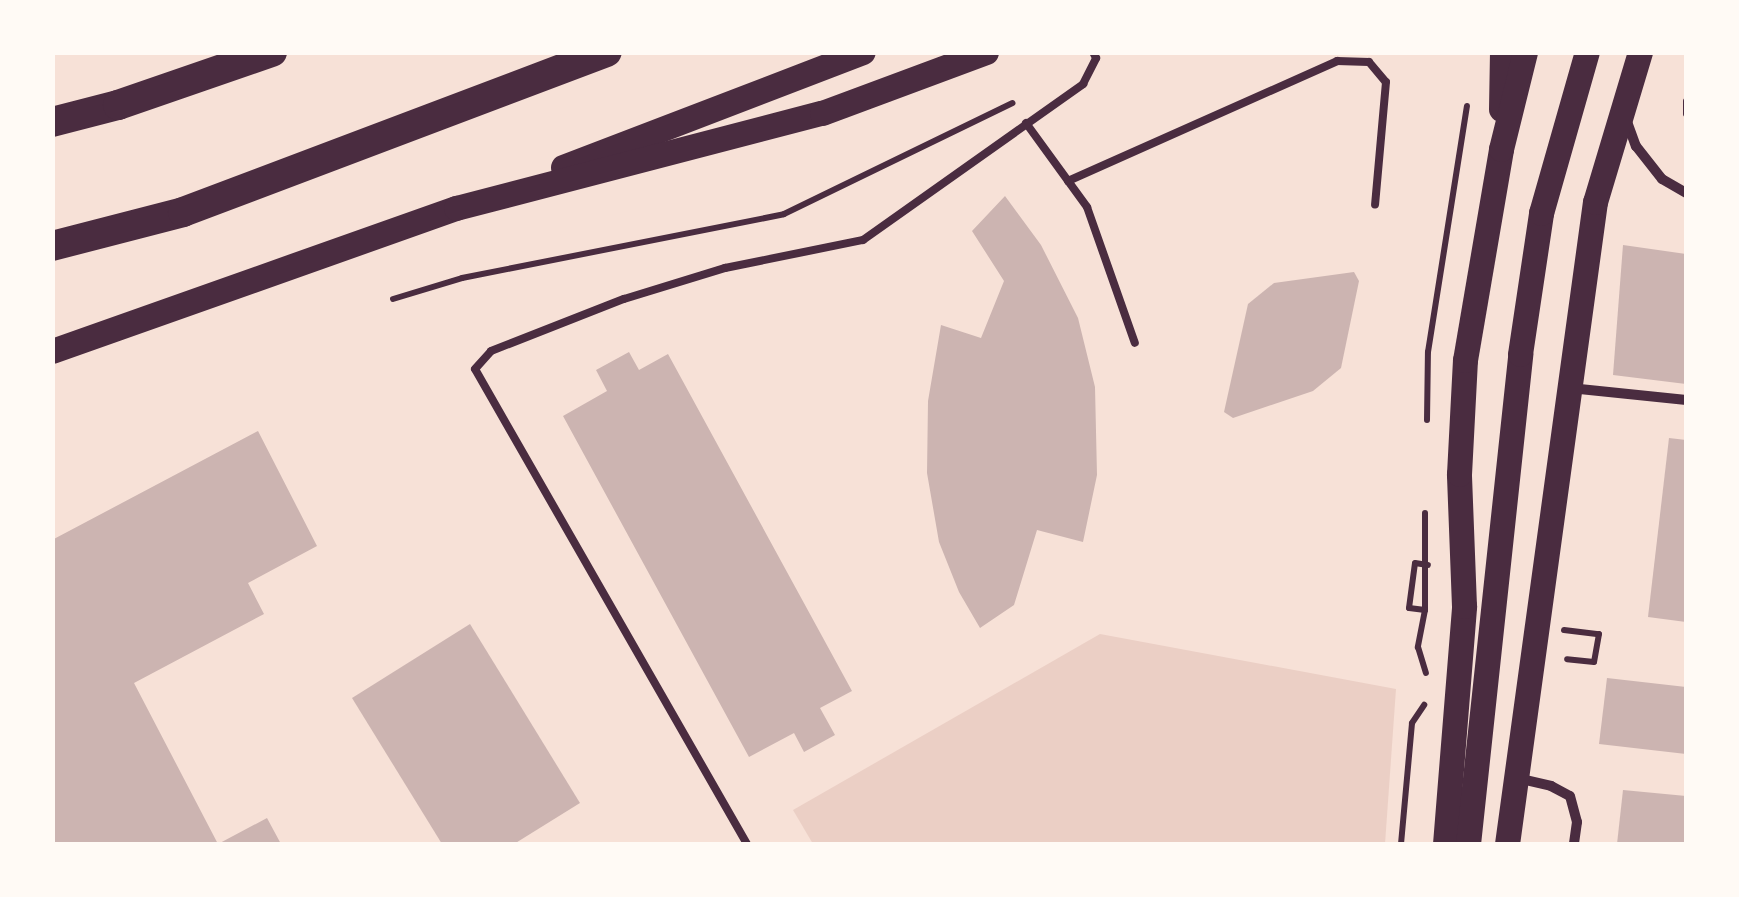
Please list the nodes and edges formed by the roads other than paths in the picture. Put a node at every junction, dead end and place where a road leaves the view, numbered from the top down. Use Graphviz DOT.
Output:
graph roads {
  1 [pos="272,52"];
  2 [pos="607,52"];
  3 [pos="863,52"];
  4 [pos="986,52"];
  5 [pos="1093,52"];
  6 [pos="1502,52"];
  7 [pos="1525,52"];
  8 [pos="1587,52"];
  9 [pos="1640,52"];
  10 [pos="1622,109"];
  11 [pos="52,122"];
  12 [pos="1026,123"];
  13 [pos="1501,149"];
  14 [pos="1068,181"];
  15 [pos="1686,193"];
  16 [pos="1375,204"];
  17 [pos="456,208"];
  18 [pos="52,246"];
  19 [pos="1135,343"];
  20 [pos="52,352"];
  21 [pos="1569,388"];
  22 [pos="1686,400"];
  23 [pos="1516,778"];
  24 [pos="747,844"];
  25 [pos="1446,844"];
  26 [pos="1468,844"];
  27 [pos="1507,844"];
  28 [pos="1574,844"];
  1 -- 11 [label="highway"];
  2 -- 18 [label="highway"];
  3 -- 17 [label="main road"];
  4 -- 17 [label="main road"];
  5 -- 12 [label="lane"];
  6 -- 13 [label="main road"];
  7 -- 13 [label="main road"];
  8 -- 26 [label="main road"];
  9 -- 10 [label="main road"];
  10 -- 15 [label="street"];
  10 -- 21 [label="main road"];
  12 -- 14 [label="lane"];
  12 -- 24 [label="lane"];
  13 -- 25 [label="main road"];
  14 -- 16 [label="lane"];
  14 -- 19 [label="lane"];
  17 -- 20 [label="main road"];
  21 -- 22 [label="street"];
  21 -- 23 [label="main road"];
  23 -- 27 [label="main road"];
  23 -- 28 [label="street"];
}
